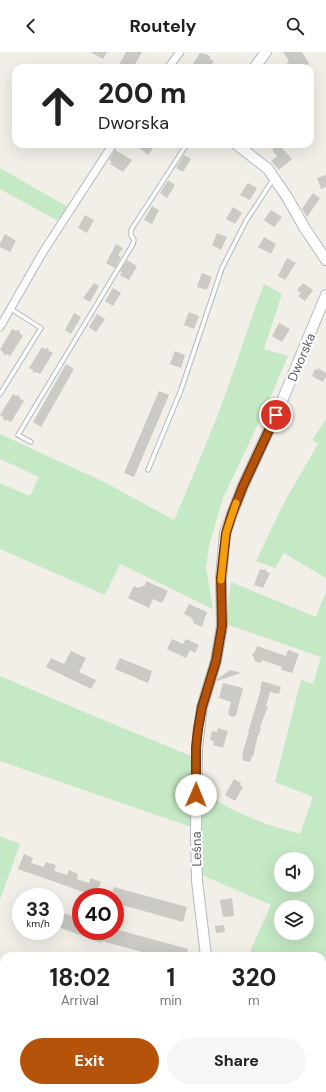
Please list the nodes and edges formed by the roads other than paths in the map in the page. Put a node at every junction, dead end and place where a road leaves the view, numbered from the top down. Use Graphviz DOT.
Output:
graph roads {
  1 [pos="180,52"];
  2 [pos="266,52"];
  3 [pos="171,64"];
  4 [pos="257,64"];
  5 [pos="110,148"];
  6 [pos="184,148"];
  7 [pos="241,148"];
  8 [pos="274,178"];
  9 [pos="326,260"];
  10 [pos="326,295"];
  11 [pos="11,309"];
  12 [pos="0,327"];
  13 [pos="0,394"];
  14 [pos="31,442"];
  15 [pos="148,470"];
  16 [pos="223,552"];
  17 [pos="206,952"];
  1 -- 3 [label="street"];
  2 -- 4 [label="street"];
  5 -- 11 [label="street"];
  6 -- 14 [label="lane"];
  7 -- 8 [label="street"];
  8 -- 9 [label="street"];
  8 -- 15 [label="lane"];
  10 -- 16 [label="street, Dworska"];
  11 -- 12 [label="street"];
  11 -- 13 [label="lane"];
  16 -- 17 [label="street, Leśna"];
}
